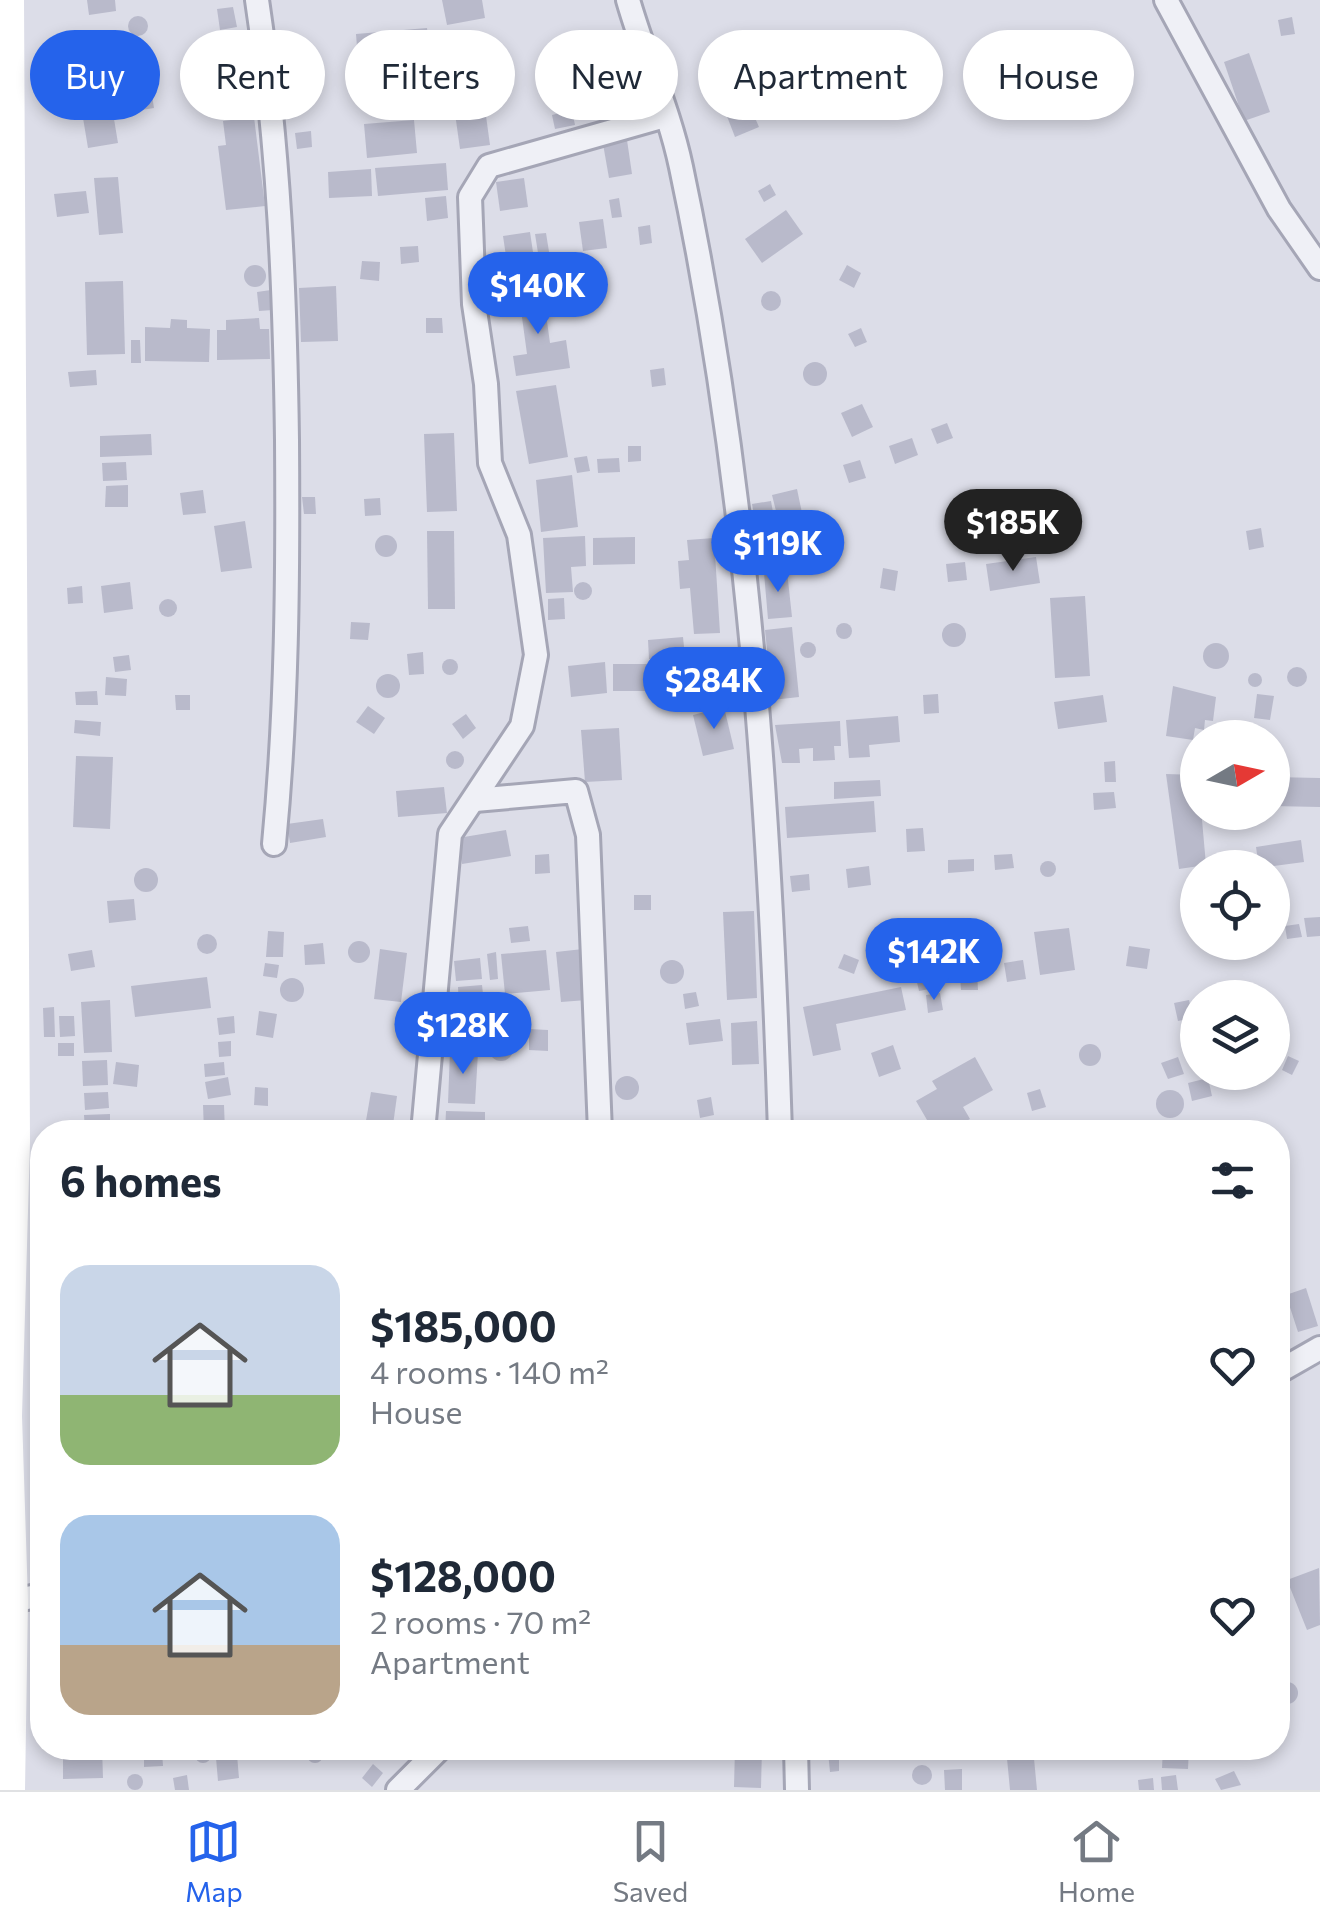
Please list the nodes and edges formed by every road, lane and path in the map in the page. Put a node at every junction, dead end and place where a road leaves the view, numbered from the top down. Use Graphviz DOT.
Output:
graph roads {
  1 [pos="8,0"];
  2 [pos="257,0"];
  3 [pos="628,0"];
  4 [pos="1166,0"];
  5 [pos="638,30"];
  6 [pos="651,120"];
  7 [pos="666,120"];
  8 [pos="1320,268"];
  9 [pos="476,800"];
  10 [pos="274,844"];
  11 [pos="424,1120"];
  12 [pos="600,1120"];
  13 [pos="779,1120"];
  14 [pos="1320,1348"];
  15 [pos="1290,1365"];
  16 [pos="27,1598"];
  17 [pos="428,1760"];
  18 [pos="796,1760"];
  19 [pos="9,1790"];
  20 [pos="398,1790"];
  21 [pos="797,1790"];
  1 -- 16 [label="main road"];
  2 -- 10 [label="street"];
  3 -- 5 [label="street"];
  4 -- 8 [label="street"];
  6 -- 9 [label="street"];
  7 -- 13 [label="street"];
  9 -- 11 [label="street"];
  9 -- 12 [label="street"];
  14 -- 15 [label="street"];
  16 -- 19 [label="main road"];
  17 -- 20 [label="street"];
  18 -- 21 [label="street"];
}
